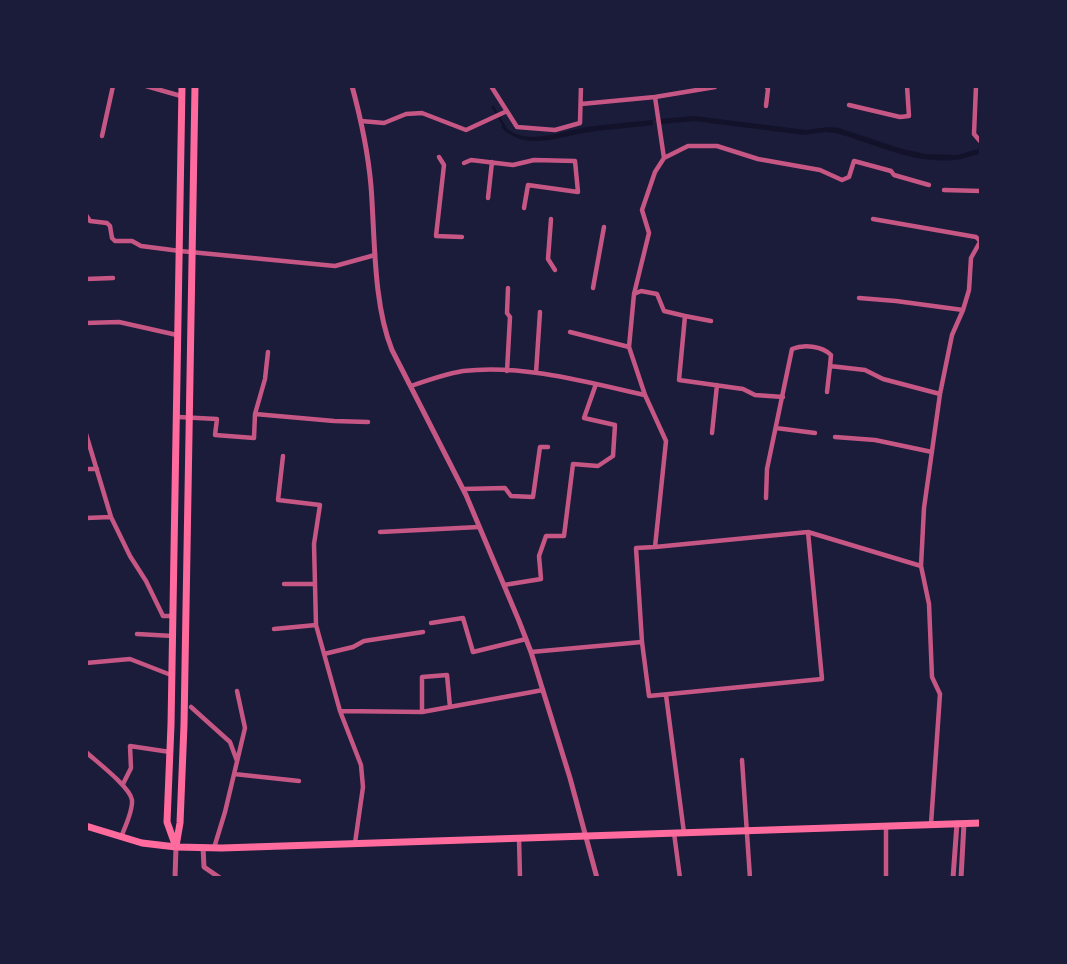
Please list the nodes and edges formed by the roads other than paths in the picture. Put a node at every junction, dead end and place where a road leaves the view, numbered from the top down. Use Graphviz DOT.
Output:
graph roads {
  1 [pos="113,86"];
  2 [pos="146,86"];
  3 [pos="182,86"];
  4 [pos="195,86"];
  5 [pos="352,86"];
  6 [pos="491,86"];
  7 [pos="581,86"];
  8 [pos="715,86"];
  9 [pos="766,86"];
  10 [pos="907,86"];
  11 [pos="976,86"];
  12 [pos="182,97"];
  13 [pos="655,97"];
  14 [pos="581,104"];
  15 [pos="849,104"];
  16 [pos="766,106"];
  17 [pos="507,111"];
  18 [pos="361,121"];
  19 [pos="102,136"];
  20 [pos="981,141"];
  21 [pos="439,157"];
  22 [pos="664,158"];
  23 [pos="492,162"];
  24 [pos="464,163"];
  25 [pos="929,185"];
  26 [pos="944,190"];
  27 [pos="981,191"];
  28 [pos="488,198"];
  29 [pos="524,208"];
  30 [pos="86,215"];
  31 [pos="551,219"];
  32 [pos="873,219"];
  33 [pos="604,226"];
  34 [pos="462,237"];
  35 [pos="981,241"];
  36 [pos="180,251"];
  37 [pos="192,253"];
  38 [pos="376,255"];
  39 [pos="555,270"];
  40 [pos="113,278"];
  41 [pos="86,279"];
  42 [pos="508,288"];
  43 [pos="593,288"];
  44 [pos="634,294"];
  45 [pos="859,298"];
  46 [pos="963,310"];
  47 [pos="540,312"];
  48 [pos="685,316"];
  49 [pos="711,321"];
  50 [pos="86,323"];
  51 [pos="570,332"];
  52 [pos="178,336"];
  53 [pos="629,347"];
  54 [pos="268,352"];
  55 [pos="830,366"];
  56 [pos="507,371"];
  57 [pos="536,373"];
  58 [pos="596,384"];
  59 [pos="716,385"];
  60 [pos="411,386"];
  61 [pos="827,391"];
  62 [pos="940,394"];
  63 [pos="645,395"];
  64 [pos="783,397"];
  65 [pos="255,414"];
  66 [pos="178,417"];
  67 [pos="189,417"];
  68 [pos="368,422"];
  69 [pos="776,428"];
  70 [pos="712,433"];
  71 [pos="815,433"];
  72 [pos="86,434"];
  73 [pos="835,437"];
  74 [pos="548,447"];
  75 [pos="932,452"];
  76 [pos="283,456"];
  77 [pos="97,468"];
  78 [pos="86,469"];
  79 [pos="463,489"];
  80 [pos="766,498"];
  81 [pos="111,517"];
  82 [pos="86,518"];
  83 [pos="480,527"];
  84 [pos="380,532"];
  85 [pos="808,532"];
  86 [pos="655,547"];
  87 [pos="921,566"];
  88 [pos="284,584"];
  89 [pos="315,584"];
  90 [pos="504,584"];
  91 [pos="173,616"];
  92 [pos="431,623"];
  93 [pos="316,625"];
  94 [pos="274,629"];
  95 [pos="422,632"];
  96 [pos="137,634"];
  97 [pos="173,636"];
  98 [pos="526,639"];
  99 [pos="642,642"];
  100 [pos="531,652"];
  101 [pos="324,654"];
  102 [pos="86,663"];
  103 [pos="172,675"];
  104 [pos="542,690"];
  105 [pos="237,691"];
  106 [pos="666,695"];
  107 [pos="191,707"];
  108 [pos="450,707"];
  109 [pos="340,711"];
  110 [pos="422,712"];
  111 [pos="86,752"];
  112 [pos="170,752"];
  113 [pos="742,760"];
  114 [pos="237,761"];
  115 [pos="234,774"];
  116 [pos="299,781"];
  117 [pos="123,784"];
  118 [pos="960,823"];
  119 [pos="981,823"];
  120 [pos="931,825"];
  121 [pos="86,826"];
  122 [pos="886,827"];
  123 [pos="747,831"];
  124 [pos="674,833"];
  125 [pos="684,833"];
  126 [pos="586,836"];
  127 [pos="121,837"];
  128 [pos="519,838"];
  129 [pos="355,843"];
  130 [pos="176,847"];
  131 [pos="203,848"];
  132 [pos="214,848"];
  133 [pos="176,878"];
  134 [pos="220,878"];
  135 [pos="520,878"];
  136 [pos="597,878"];
  137 [pos="680,878"];
  138 [pos="750,878"];
  139 [pos="886,878"];
  140 [pos="953,878"];
  141 [pos="961,878"];
  1 -- 19 [label="street"];
  2 -- 12 [label="street"];
  3 -- 12 [label="main road"];
  4 -- 37 [label="main road"];
  5 -- 18 [label="street"];
  6 -- 17 [label="street"];
  7 -- 14 [label="street"];
  8 -- 13 [label="street"];
  9 -- 16 [label="street"];
  10 -- 15 [label="street"];
  11 -- 20 [label="street"];
  12 -- 36 [label="main road"];
  13 -- 14 [label="street"];
  13 -- 22 [label="street"];
  14 -- 17 [label="street"];
  17 -- 18 [label="street"];
  18 -- 38 [label="street"];
  21 -- 34 [label="street"];
  22 -- 25 [label="street"];
  22 -- 44 [label="street"];
  23 -- 24 [label="street"];
  23 -- 28 [label="street"];
  23 -- 29 [label="street"];
  26 -- 27 [label="street"];
  30 -- 36 [label="street"];
  31 -- 39 [label="street"];
  32 -- 35 [label="street"];
  33 -- 43 [label="street"];
  35 -- 46 [label="street"];
  36 -- 37 [label="street"];
  36 -- 52 [label="main road"];
  37 -- 38 [label="street"];
  37 -- 67 [label="main road"];
  38 -- 60 [label="street"];
  40 -- 41 [label="street"];
  42 -- 56 [label="street"];
  44 -- 48 [label="street"];
  44 -- 53 [label="street"];
  45 -- 46 [label="street"];
  46 -- 62 [label="street"];
  47 -- 57 [label="street"];
  48 -- 49 [label="street"];
  48 -- 59 [label="street"];
  50 -- 52 [label="street"];
  51 -- 53 [label="street"];
  52 -- 66 [label="main road"];
  53 -- 63 [label="street"];
  54 -- 65 [label="street"];
  55 -- 61 [label="street"];
  55 -- 62 [label="street"];
  55 -- 64 [label="street"];
  56 -- 57 [label="street"];
  56 -- 60 [label="street"];
  57 -- 58 [label="street"];
  58 -- 63 [label="street"];
  58 -- 90 [label="street"];
  59 -- 64 [label="street"];
  59 -- 70 [label="street"];
  60 -- 79 [label="street"];
  62 -- 75 [label="street"];
  63 -- 86 [label="street"];
  64 -- 69 [label="street"];
  65 -- 67 [label="street"];
  65 -- 68 [label="street"];
  66 -- 67 [label="street"];
  66 -- 91 [label="main road"];
  67 -- 130 [label="main road"];
  69 -- 71 [label="street"];
  69 -- 80 [label="street"];
  72 -- 77 [label="street"];
  73 -- 75 [label="street"];
  74 -- 79 [label="street"];
  75 -- 87 [label="street"];
  76 -- 89 [label="street"];
  77 -- 78 [label="street"];
  77 -- 81 [label="street"];
  79 -- 83 [label="street"];
  81 -- 82 [label="street"];
  81 -- 91 [label="street"];
  83 -- 84 [label="street"];
  83 -- 90 [label="street"];
  85 -- 86 [label="street"];
  85 -- 87 [label="street"];
  85 -- 106 [label="street"];
  86 -- 99 [label="street"];
  87 -- 120 [label="street"];
  88 -- 89 [label="street"];
  89 -- 93 [label="street"];
  90 -- 98 [label="street"];
  91 -- 97 [label="main road"];
  92 -- 98 [label="street"];
  93 -- 94 [label="street"];
  93 -- 101 [label="street"];
  95 -- 101 [label="street"];
  96 -- 97 [label="street"];
  97 -- 103 [label="main road"];
  98 -- 100 [label="street"];
  99 -- 100 [label="street"];
  99 -- 106 [label="street"];
  100 -- 104 [label="street"];
  101 -- 109 [label="street"];
  102 -- 103 [label="street"];
  103 -- 112 [label="main road"];
  104 -- 108 [label="street"];
  104 -- 126 [label="street"];
  105 -- 114 [label="street"];
  106 -- 125 [label="street"];
  107 -- 114 [label="street"];
  108 -- 110 [label="street"];
  108 -- 110 [label="street"];
  109 -- 110 [label="street"];
  109 -- 129 [label="street"];
  111 -- 117 [label="street"];
  112 -- 117 [label="street"];
  112 -- 130 [label="main road"];
  113 -- 123 [label="street"];
  114 -- 115 [label="street"];
  115 -- 116 [label="street"];
  115 -- 132 [label="street"];
  117 -- 127 [label="street"];
  118 -- 119 [label="main road"];
  118 -- 120 [label="main road"];
  118 -- 140 [label="street"];
  118 -- 141 [label="street"];
  120 -- 122 [label="main road"];
  121 -- 127 [label="main road"];
  122 -- 123 [label="main road"];
  122 -- 139 [label="street"];
  123 -- 125 [label="main road"];
  123 -- 138 [label="street"];
  124 -- 125 [label="main road"];
  124 -- 126 [label="main road"];
  124 -- 137 [label="street"];
  126 -- 128 [label="main road"];
  126 -- 136 [label="street"];
  127 -- 130 [label="main road"];
  128 -- 129 [label="main road"];
  128 -- 135 [label="street"];
  129 -- 132 [label="main road"];
  130 -- 131 [label="main road"];
  130 -- 133 [label="street"];
  131 -- 132 [label="main road"];
  131 -- 134 [label="street"];
}
